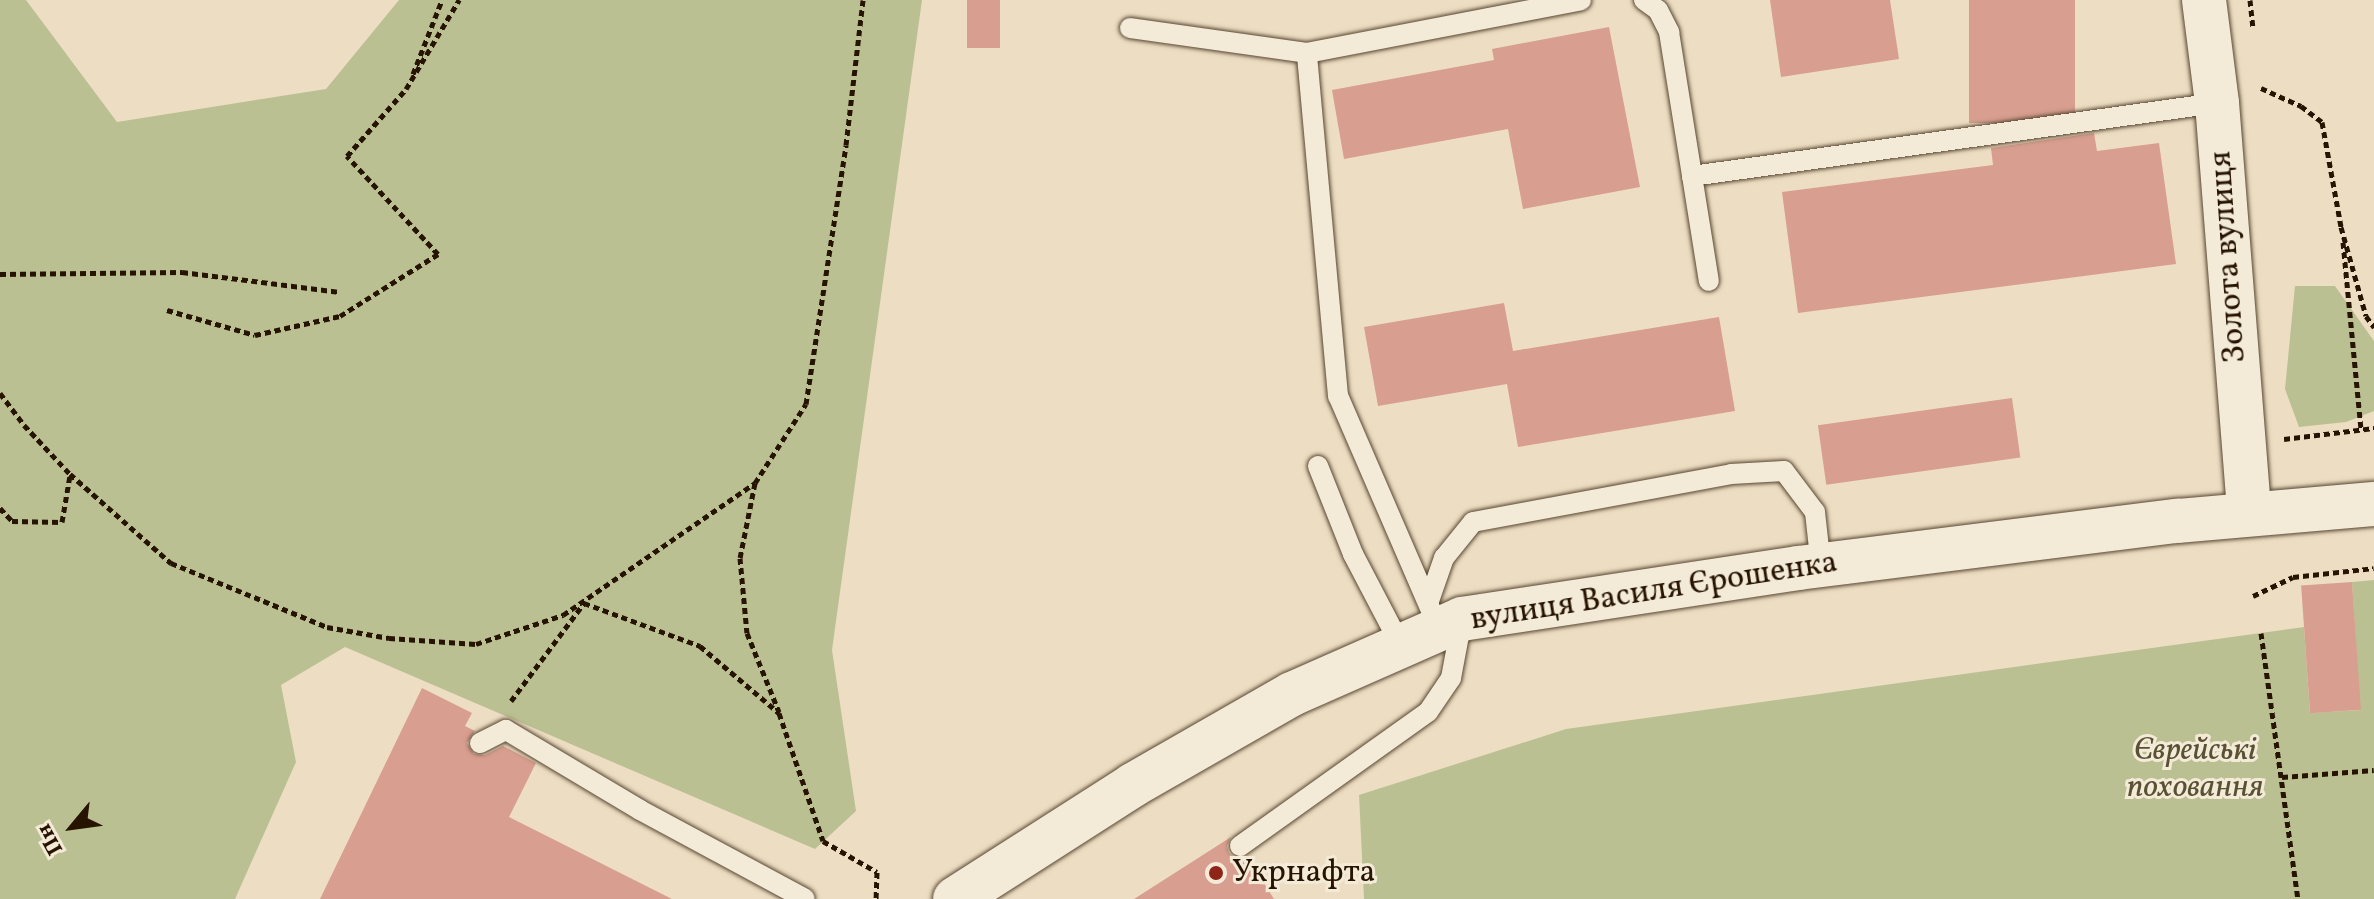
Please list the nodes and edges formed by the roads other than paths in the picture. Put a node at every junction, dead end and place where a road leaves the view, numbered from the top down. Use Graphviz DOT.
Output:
graph roads {
  1 [pos="1581,0"];
  2 [pos="1644,0"];
  3 [pos="2204,0"];
  4 [pos="1130,28"];
  5 [pos="1307,53"];
  6 [pos="2217,103"];
  7 [pos="1692,176"];
  8 [pos="1709,281"];
  9 [pos="1318,466"];
  10 [pos="2374,504"];
  11 [pos="2249,514"];
  12 [pos="1821,566"];
  13 [pos="1433,624"];
  14 [pos="480,743"];
  15 [pos="1240,846"];
  16 [pos="805,899"];
  17 [pos="955,899"];
  1 -- 5 [label="lane"];
  2 -- 7 [label="lane"];
  3 -- 6 [label="main road, Золота вулиця"];
  4 -- 5 [label="lane"];
  5 -- 13 [label="lane"];
  6 -- 7 [label="lane"];
  6 -- 11 [label="main road, Золота вулиця"];
  7 -- 8 [label="lane"];
  9 -- 13 [label="lane"];
  10 -- 11 [label="main road, вулиця Василя Єрошенка"];
  11 -- 12 [label="main road, вулиця Василя Єрошенка"];
  12 -- 13 [label="main road, вулиця Василя Єрошенка"];
  12 -- 13 [label="lane"];
  13 -- 15 [label="lane"];
  13 -- 17 [label="main road, вулиця Василя Єрошенка"];
  14 -- 16 [label="lane"];
}
